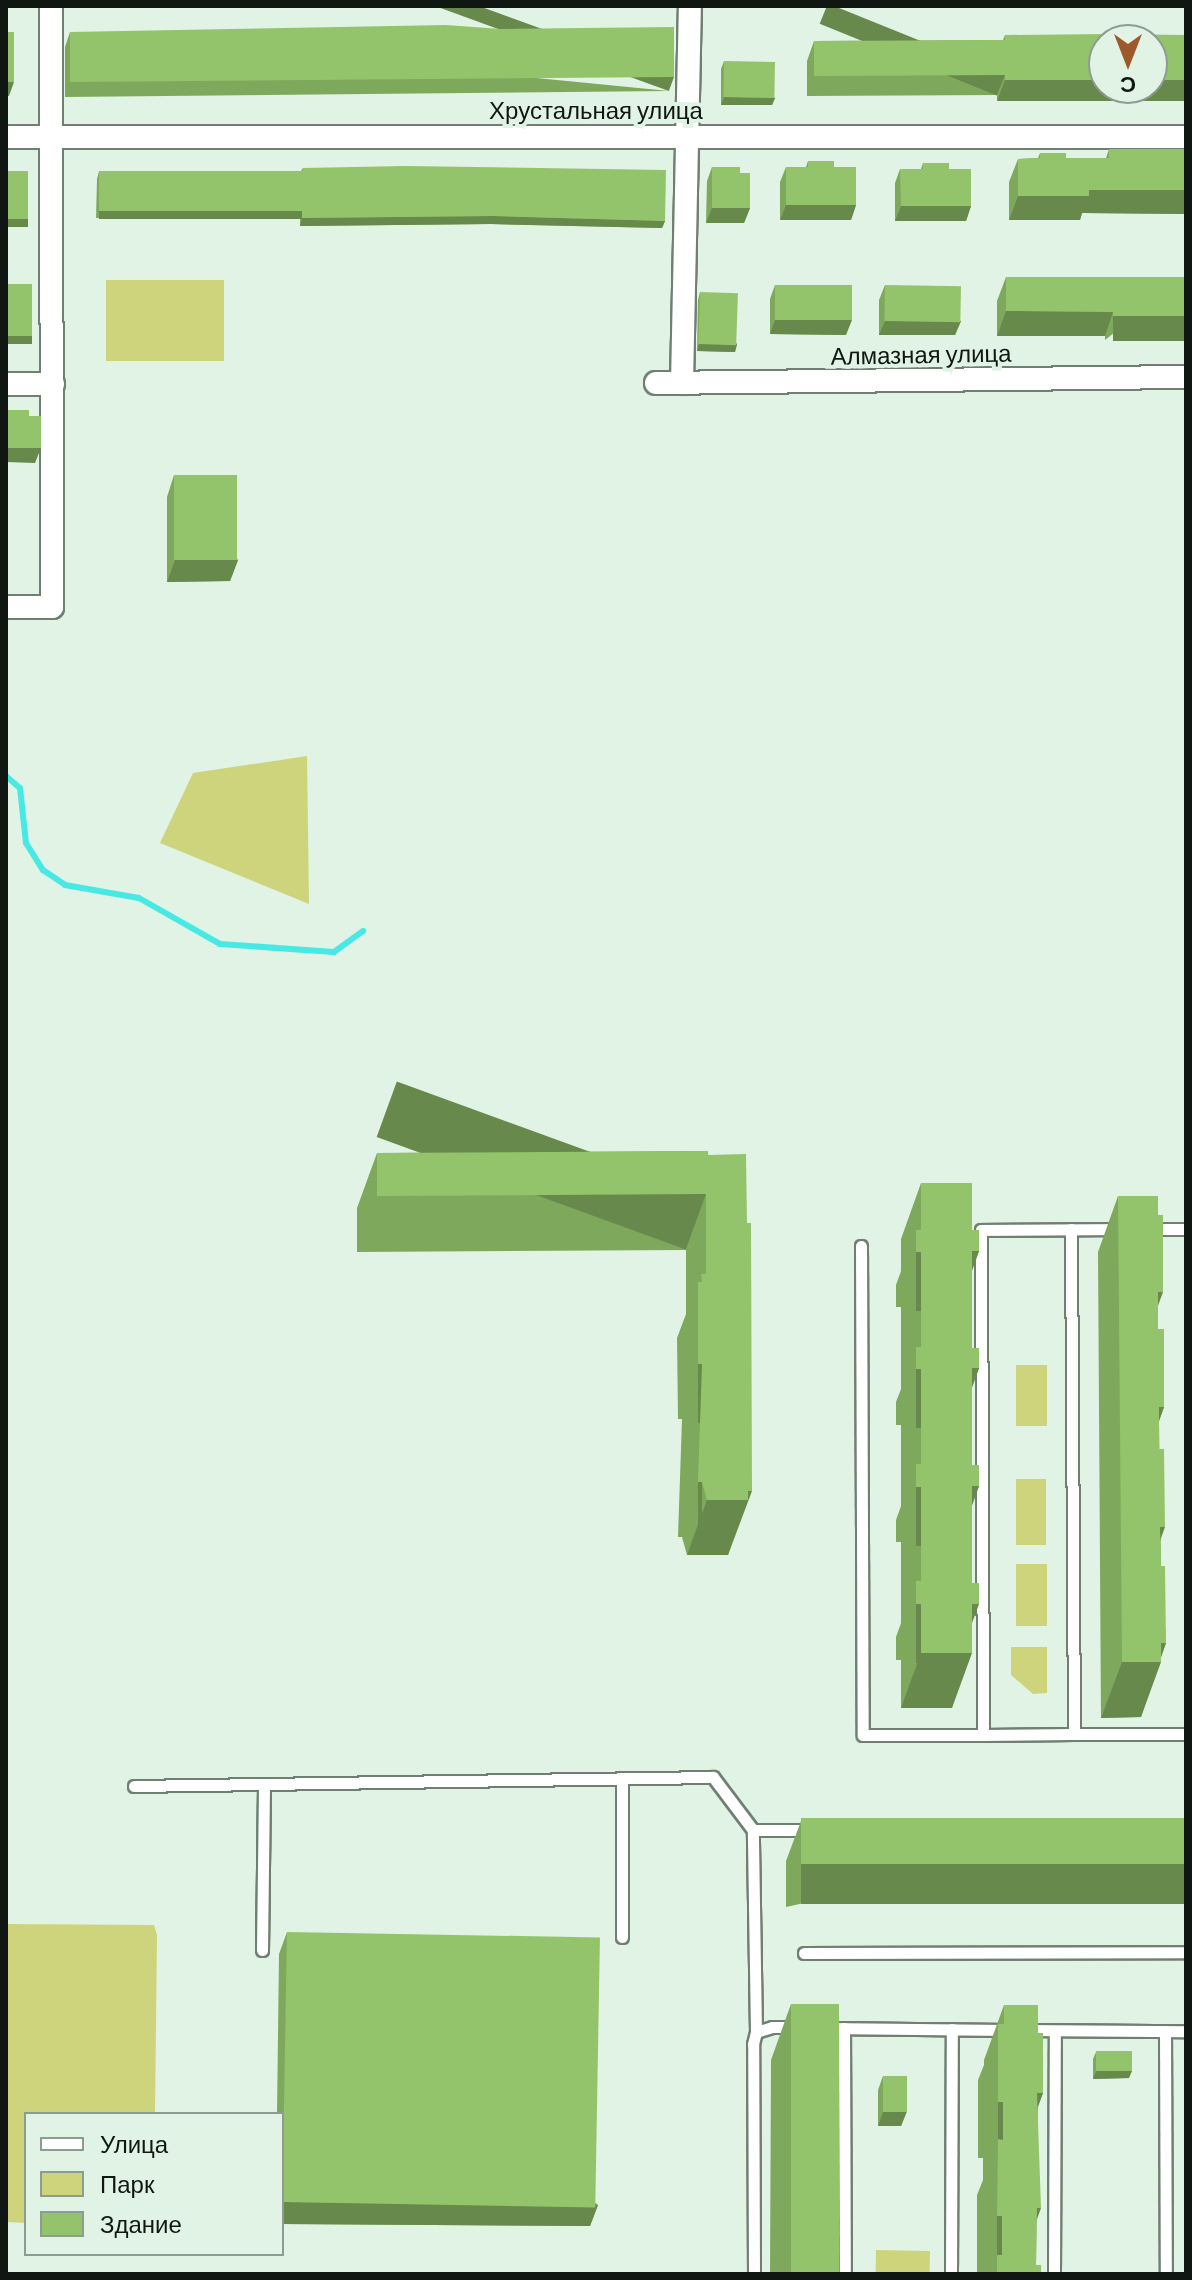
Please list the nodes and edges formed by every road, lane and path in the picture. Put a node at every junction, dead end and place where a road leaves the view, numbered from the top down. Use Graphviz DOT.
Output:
graph roads {
  1 [pos="51,6"];
  2 [pos="690,6"];
  3 [pos="685,135"];
  4 [pos="6,137"];
  5 [pos="49,137"];
  6 [pos="1186,137"];
  7 [pos="1186,377"];
  8 [pos="656,383"];
  9 [pos="682,383"];
  10 [pos="6,384"];
  11 [pos="53,384"];
  12 [pos="6,607"];
  13 [pos="1071,1229"];
  14 [pos="1129,1229"];
  15 [pos="1143,1229"];
  16 [pos="1186,1229"];
  17 [pos="861,1246"];
  18 [pos="1074,1734"];
  19 [pos="1186,1734"];
  20 [pos="983,1735"];
  21 [pos="622,1778"];
  22 [pos="264,1784"];
  23 [pos="134,1786"];
  24 [pos="753,1830"];
  25 [pos="833,1830"];
  26 [pos="622,1937"];
  27 [pos="262,1950"];
  28 [pos="1186,1952"];
  29 [pos="804,1953"];
  30 [pos="844,2028"];
  31 [pos="952,2029"];
  32 [pos="1055,2031"];
  33 [pos="1165,2031"];
  34 [pos="1186,2031"];
  35 [pos="756,2032"];
  36 [pos="754,2274"];
  37 [pos="845,2274"];
  38 [pos="951,2274"];
  39 [pos="1054,2274"];
  40 [pos="1166,2274"];
  1 -- 5 [label="street"];
  2 -- 3 [label="street"];
  3 -- 5 [label="street, Хрустальная улица"];
  3 -- 6 [label="street, Хрустальная улица"];
  3 -- 9 [label="street"];
  4 -- 5 [label="street, Хрустальная улица"];
  5 -- 11 [label="street"];
  7 -- 9 [label="street, Алмазная улица"];
  8 -- 9 [label="street, Алмазная улица"];
  10 -- 11 [label="street"];
  11 -- 12 [label="street"];
  13 -- 14 [label="lane"];
  13 -- 18 [label="lane"];
  13 -- 20 [label="lane"];
  15 -- 16 [label="lane"];
  17 -- 20 [label="lane"];
  18 -- 19 [label="lane"];
  18 -- 20 [label="lane"];
  21 -- 22 [label="lane"];
  21 -- 24 [label="lane"];
  21 -- 26 [label="lane"];
  22 -- 23 [label="lane"];
  22 -- 27 [label="lane"];
  24 -- 25 [label="lane"];
  24 -- 35 [label="lane"];
  28 -- 29 [label="lane"];
  30 -- 31 [label="lane"];
  30 -- 35 [label="lane"];
  30 -- 37 [label="lane"];
  31 -- 32 [label="lane"];
  31 -- 38 [label="lane"];
  32 -- 33 [label="lane"];
  32 -- 39 [label="lane"];
  33 -- 34 [label="lane"];
  33 -- 40 [label="lane"];
  35 -- 36 [label="lane"];
}
